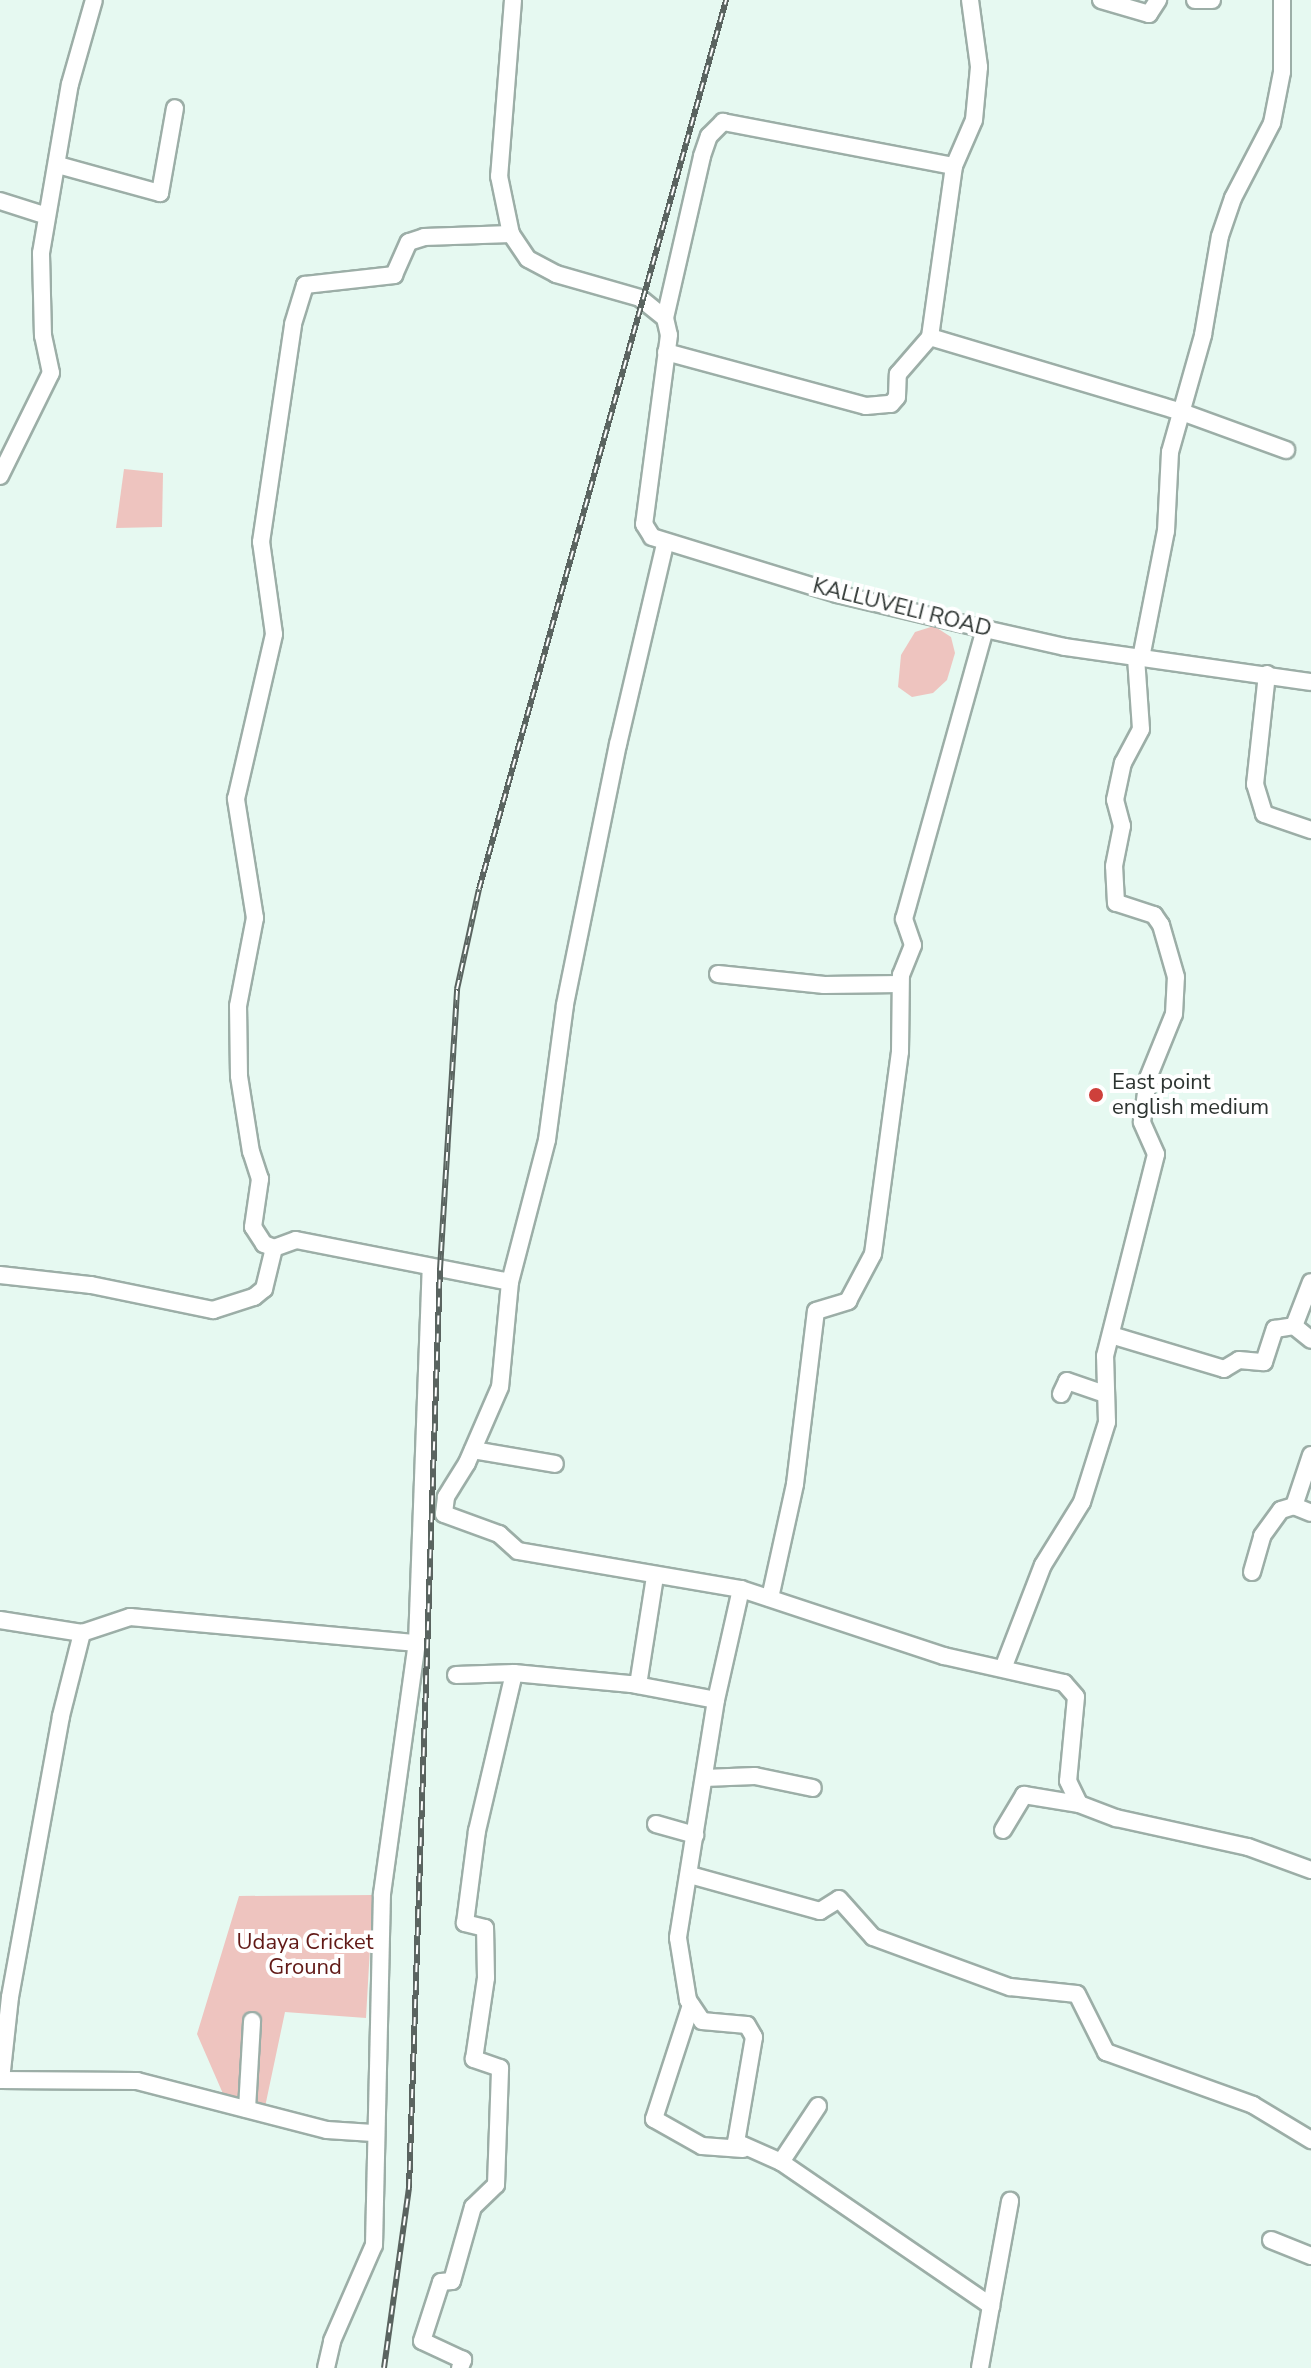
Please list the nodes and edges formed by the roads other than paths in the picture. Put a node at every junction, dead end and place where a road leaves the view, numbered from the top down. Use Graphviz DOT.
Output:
graph roads {
  1 [pos="94,0"];
  2 [pos="513,0"];
  3 [pos="970,0"];
  4 [pos="1101,0"];
  5 [pos="1158,0"];
  6 [pos="1195,0"];
  7 [pos="1212,0"];
  8 [pos="1282,0"];
  9 [pos="175,108"];
  10 [pos="58,165"];
  11 [pos="954,166"];
  12 [pos="0,201"];
  13 [pos="47,216"];
  14 [pos="511,234"];
  15 [pos="665,318"];
  16 [pos="930,337"];
  17 [pos="666,352"];
  18 [pos="1179,411"];
  19 [pos="1286,450"];
  20 [pos="0,476"];
  21 [pos="665,544"];
  22 [pos="985,629"];
  23 [pos="1138,657"];
  24 [pos="1267,674"];
  25 [pos="1311,682"];
  26 [pos="1311,830"];
  27 [pos="718,974"];
  28 [pos="900,984"];
  29 [pos="274,1248"];
  30 [pos="431,1268"];
  31 [pos="0,1275"];
  32 [pos="510,1282"];
  33 [pos="1311,1282"];
  34 [pos="1294,1326"];
  35 [pos="1111,1335"];
  36 [pos="1311,1340"];
  37 [pos="1061,1394"];
  38 [pos="1105,1394"];
  39 [pos="473,1450"];
  40 [pos="1311,1455"];
  41 [pos="555,1464"];
  42 [pos="1294,1506"];
  43 [pos="1311,1513"];
  44 [pos="1252,1572"];
  45 [pos="655,1577"];
  46 [pos="741,1589"];
  47 [pos="770,1598"];
  48 [pos="0,1620"];
  49 [pos="82,1633"];
  50 [pos="417,1643"];
  51 [pos="1004,1666"];
  52 [pos="514,1673"];
  53 [pos="456,1675"];
  54 [pos="638,1685"];
  55 [pos="716,1700"];
  56 [pos="704,1778"];
  57 [pos="813,1788"];
  58 [pos="1079,1804"];
  59 [pos="656,1824"];
  60 [pos="1003,1830"];
  61 [pos="695,1835"];
  62 [pos="1311,1870"];
  63 [pos="690,1875"];
  64 [pos="691,2005"];
  65 [pos="252,2021"];
  66 [pos="1,2080"];
  67 [pos="818,2106"];
  68 [pos="247,2109"];
  69 [pos="373,2133"];
  70 [pos="1311,2140"];
  71 [pos="743,2149"];
  72 [pos="781,2162"];
  73 [pos="1010,2201"];
  74 [pos="1271,2240"];
  75 [pos="1311,2256"];
  76 [pos="991,2306"];
  77 [pos="326,2368"];
  78 [pos="460,2368"];
  79 [pos="980,2368"];
  1 -- 10 [label="street"];
  2 -- 14 [label="street"];
  3 -- 11 [label="street"];
  4 -- 5 [label="street"];
  6 -- 7 [label="street"];
  8 -- 18 [label="street"];
  9 -- 10 [label="street"];
  10 -- 13 [label="street"];
  11 -- 15 [label="street"];
  11 -- 16 [label="street"];
  12 -- 13 [label="street"];
  13 -- 20 [label="street"];
  14 -- 15 [label="street"];
  14 -- 29 [label="street"];
  15 -- 17 [label="street"];
  16 -- 17 [label="street"];
  16 -- 18 [label="street"];
  17 -- 21 [label="street"];
  18 -- 19 [label="street"];
  18 -- 23 [label="street"];
  21 -- 22 [label="street, KALLUVELI ROAD"];
  21 -- 32 [label="street"];
  22 -- 23 [label="street, KALLUVELI ROAD"];
  22 -- 28 [label="street"];
  23 -- 24 [label="street, KALLUVELI ROAD"];
  23 -- 35 [label="street"];
  24 -- 25 [label="street, KALLUVELI ROAD"];
  24 -- 26 [label="street"];
  27 -- 28 [label="street"];
  28 -- 47 [label="street"];
  29 -- 30 [label="street"];
  29 -- 31 [label="street"];
  30 -- 32 [label="street"];
  30 -- 50 [label="street"];
  32 -- 39 [label="street"];
  33 -- 34 [label="street"];
  34 -- 35 [label="street"];
  34 -- 36 [label="street"];
  35 -- 38 [label="street"];
  37 -- 38 [label="street"];
  38 -- 51 [label="street"];
  39 -- 41 [label="street"];
  39 -- 45 [label="street"];
  40 -- 42 [label="street"];
  42 -- 43 [label="street"];
  42 -- 44 [label="street"];
  45 -- 46 [label="street"];
  45 -- 54 [label="street"];
  46 -- 47 [label="street"];
  46 -- 55 [label="street"];
  47 -- 51 [label="street"];
  48 -- 49 [label="street"];
  49 -- 50 [label="street"];
  49 -- 66 [label="street"];
  50 -- 69 [label="street"];
  51 -- 58 [label="street"];
  52 -- 53 [label="street"];
  52 -- 54 [label="street"];
  52 -- 78 [label="street"];
  54 -- 55 [label="street"];
  55 -- 56 [label="street"];
  56 -- 57 [label="street"];
  56 -- 61 [label="street"];
  58 -- 60 [label="street"];
  58 -- 62 [label="street"];
  59 -- 61 [label="street"];
  61 -- 63 [label="street"];
  63 -- 64 [label="street"];
  63 -- 70 [label="street"];
  64 -- 71 [label="street"];
  64 -- 71 [label="street"];
  65 -- 68 [label="street"];
  66 -- 68 [label="street"];
  67 -- 72 [label="street"];
  68 -- 69 [label="street"];
  69 -- 77 [label="street"];
  71 -- 72 [label="street"];
  72 -- 76 [label="street"];
  73 -- 76 [label="street"];
  74 -- 75 [label="street"];
  76 -- 79 [label="street"];
}
